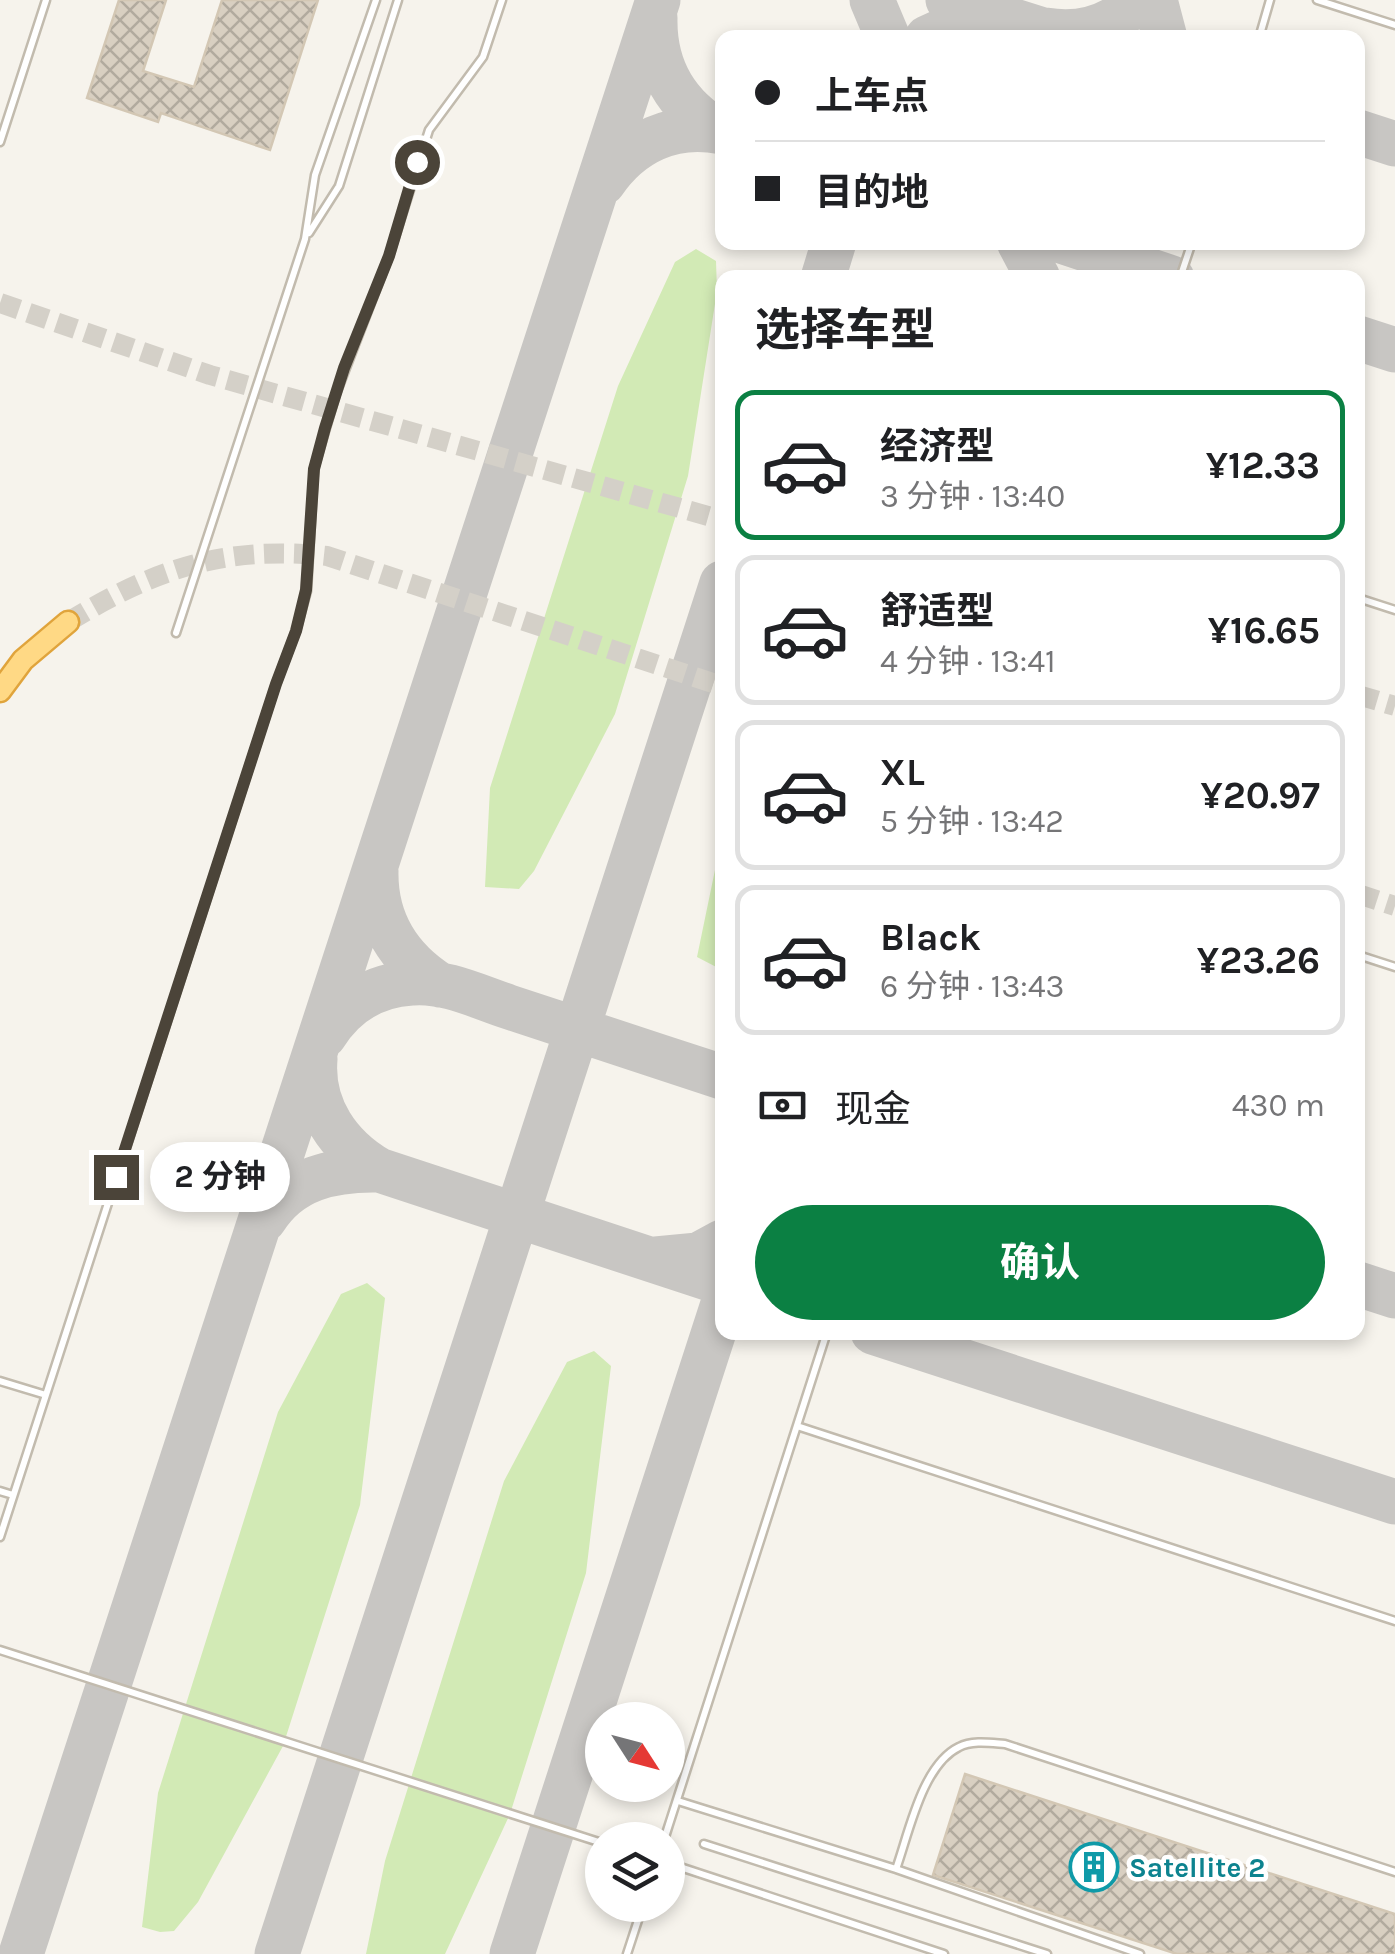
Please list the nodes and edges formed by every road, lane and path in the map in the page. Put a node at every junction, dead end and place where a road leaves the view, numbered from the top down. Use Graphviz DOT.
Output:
graph roads {
  1 [pos="46,0"];
  2 [pos="376,0"];
  3 [pos="398,0"];
  4 [pos="502,0"];
  5 [pos="1270,0"];
  6 [pos="1316,0"];
  7 [pos="1395,25"];
  8 [pos="1261,30"];
  9 [pos="0,142"];
  10 [pos="305,239"];
  11 [pos="1365,600"];
  12 [pos="1395,610"];
  13 [pos="68,622"];
  14 [pos="176,633"];
  15 [pos="0,692"];
  16 [pos="1365,957"];
  17 [pos="1395,967"];
  18 [pos="825,1340"];
  19 [pos="0,1380"];
  20 [pos="46,1396"];
  21 [pos="798,1426"];
  22 [pos="0,1491"];
  23 [pos="13,1496"];
  24 [pos="0,1536"];
  25 [pos="1395,1621"];
  26 [pos="0,1650"];
  27 [pos="685,1779"];
  28 [pos="681,1802"];
  29 [pos="585,1838"];
  30 [pos="704,1844"];
  31 [pos="685,1869"];
  32 [pos="896,1869"];
  33 [pos="1395,1872"];
  34 [pos="637,1922"];
  35 [pos="627,1954"];
  36 [pos="944,1954"];
  37 [pos="1047,1954"];
  38 [pos="1140,1954"];
  1 -- 9 [label="lane"];
  2 -- 10 [label="lane"];
  3 -- 10 [label="lane"];
  4 -- 20 [label="lane"];
  5 -- 8 [label="lane"];
  6 -- 7 [label="lane"];
  10 -- 14 [label="lane"];
  11 -- 12 [label="lane"];
  13 -- 15 [label="highway"];
  16 -- 17 [label="lane"];
  18 -- 21 [label="lane"];
  19 -- 20 [label="lane"];
  20 -- 23 [label="lane"];
  21 -- 25 [label="lane"];
  21 -- 27 [label="lane"];
  22 -- 23 [label="lane"];
  23 -- 24 [label="lane"];
  26 -- 29 [label="lane"];
  28 -- 32 [label="lane"];
  30 -- 37 [label="lane"];
  31 -- 36 [label="lane"];
  32 -- 33 [label="lane"];
  32 -- 38 [label="lane"];
  34 -- 35 [label="lane"];
}
